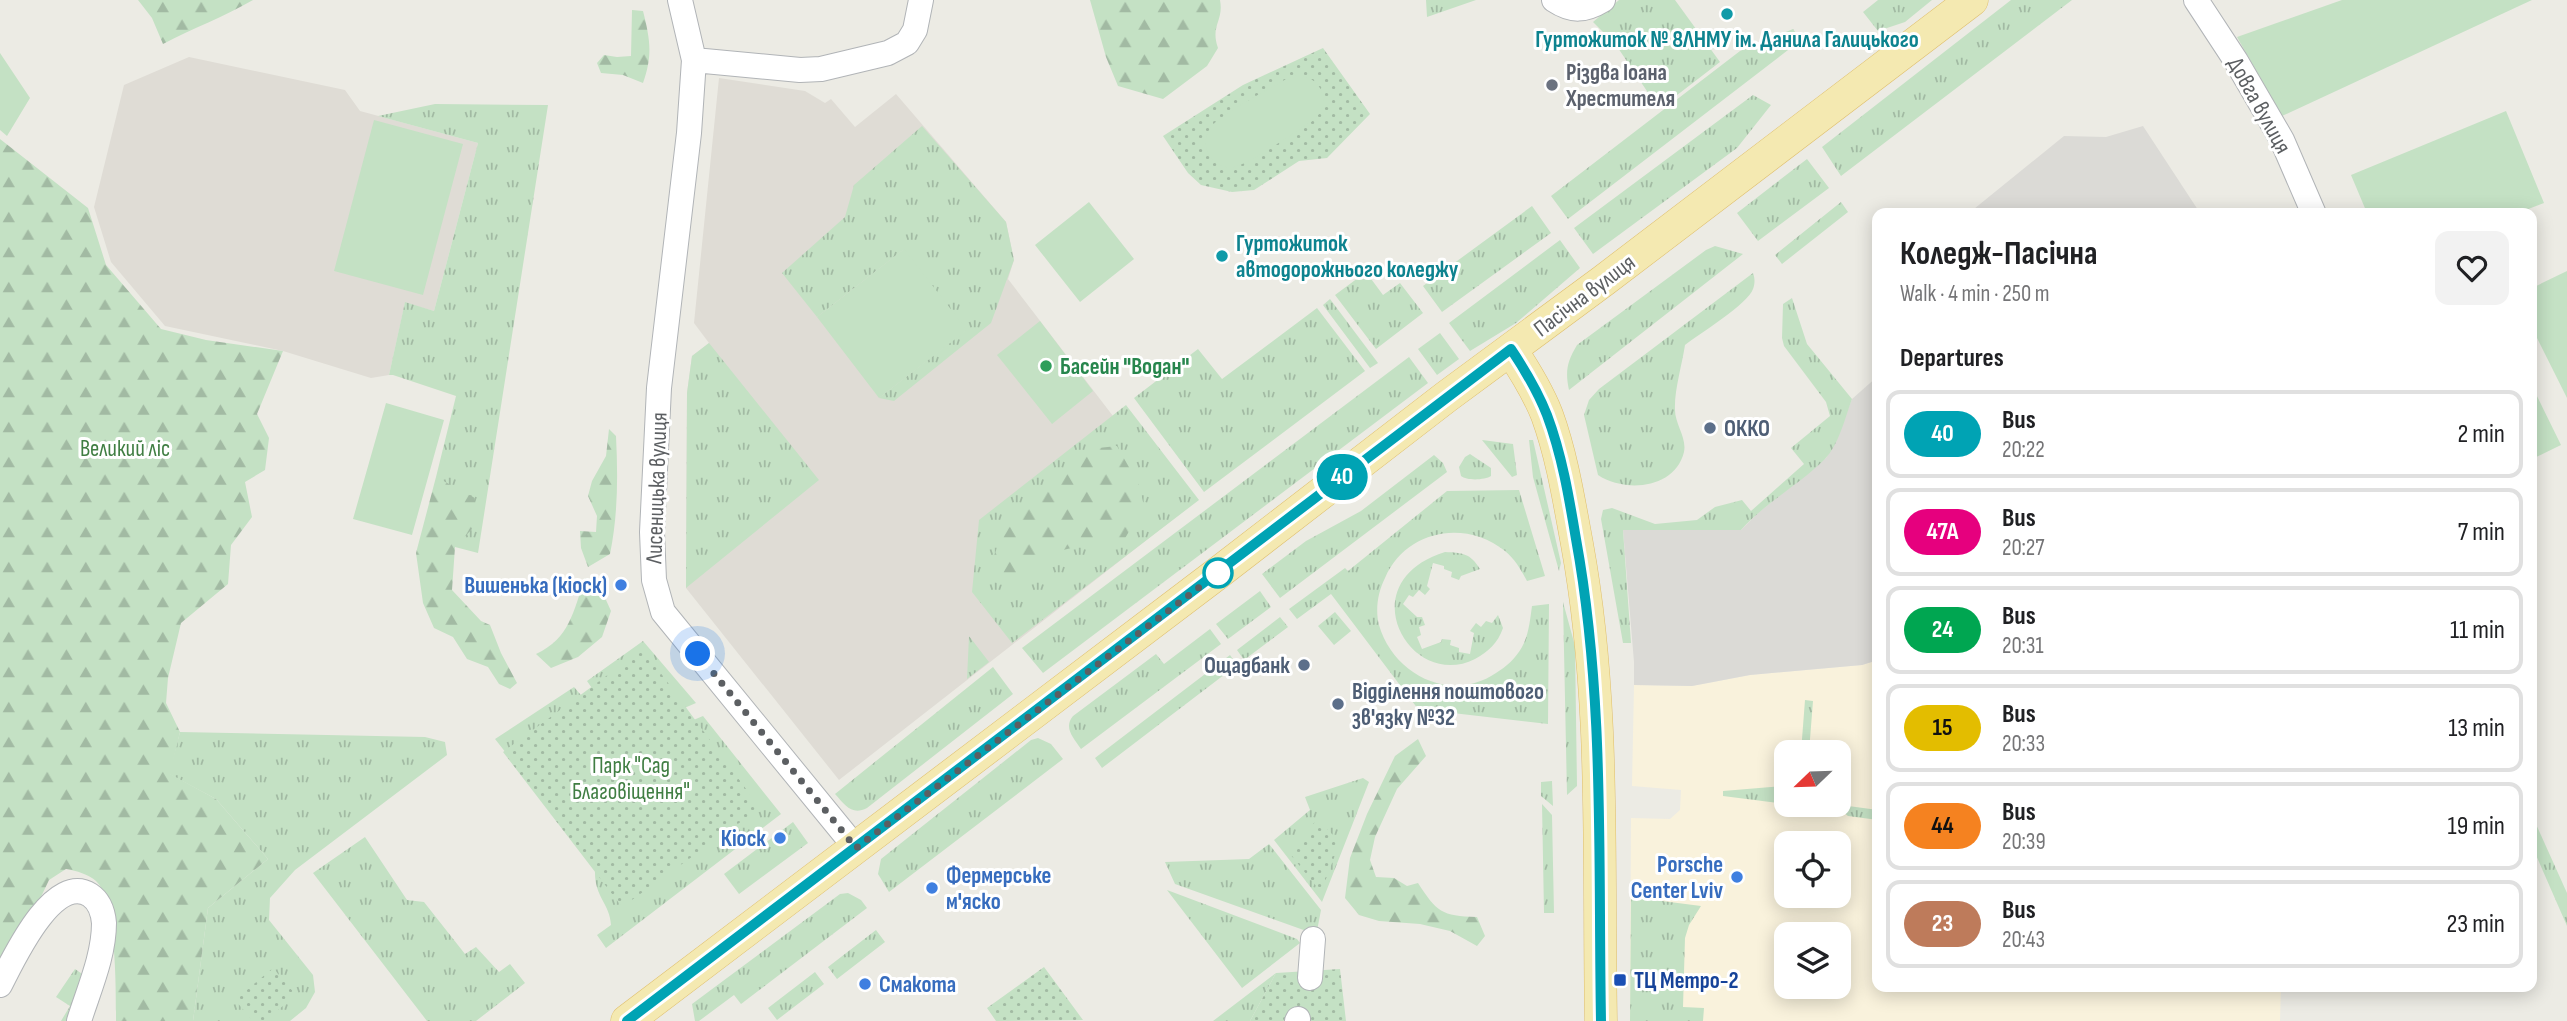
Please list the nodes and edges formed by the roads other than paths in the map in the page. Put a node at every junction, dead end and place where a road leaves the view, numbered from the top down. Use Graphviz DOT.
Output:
graph roads {
  1 [pos="680,0"];
  2 [pos="921,0"];
  3 [pos="1554,0"];
  4 [pos="1603,0"];
  5 [pos="1972,0"];
  6 [pos="2196,0"];
  7 [pos="694,60"];
  8 [pos="2311,208"];
  9 [pos="1511,349"];
  10 [pos="856,848"];
  11 [pos="1313,939"];
  12 [pos="1310,978"];
  13 [pos="0,985"];
  14 [pos="79,1021"];
  15 [pos="627,1021"];
  16 [pos="1601,1021"];
  1 -- 7 [label="street, Лисеницька вулиця"];
  2 -- 7 [label="street"];
  3 -- 4 [label="street"];
  5 -- 9 [label="main road, Пасічна вулиця"];
  6 -- 8 [label="street, Довга вулиця"];
  7 -- 10 [label="street, Лисеницька вулиця"];
  9 -- 10 [label="main road, Пасічна вулиця"];
  9 -- 16 [label="main road"];
  10 -- 15 [label="main road, Пасічна вулиця"];
  11 -- 12 [label="street"];
  13 -- 14 [label="street"];
}
